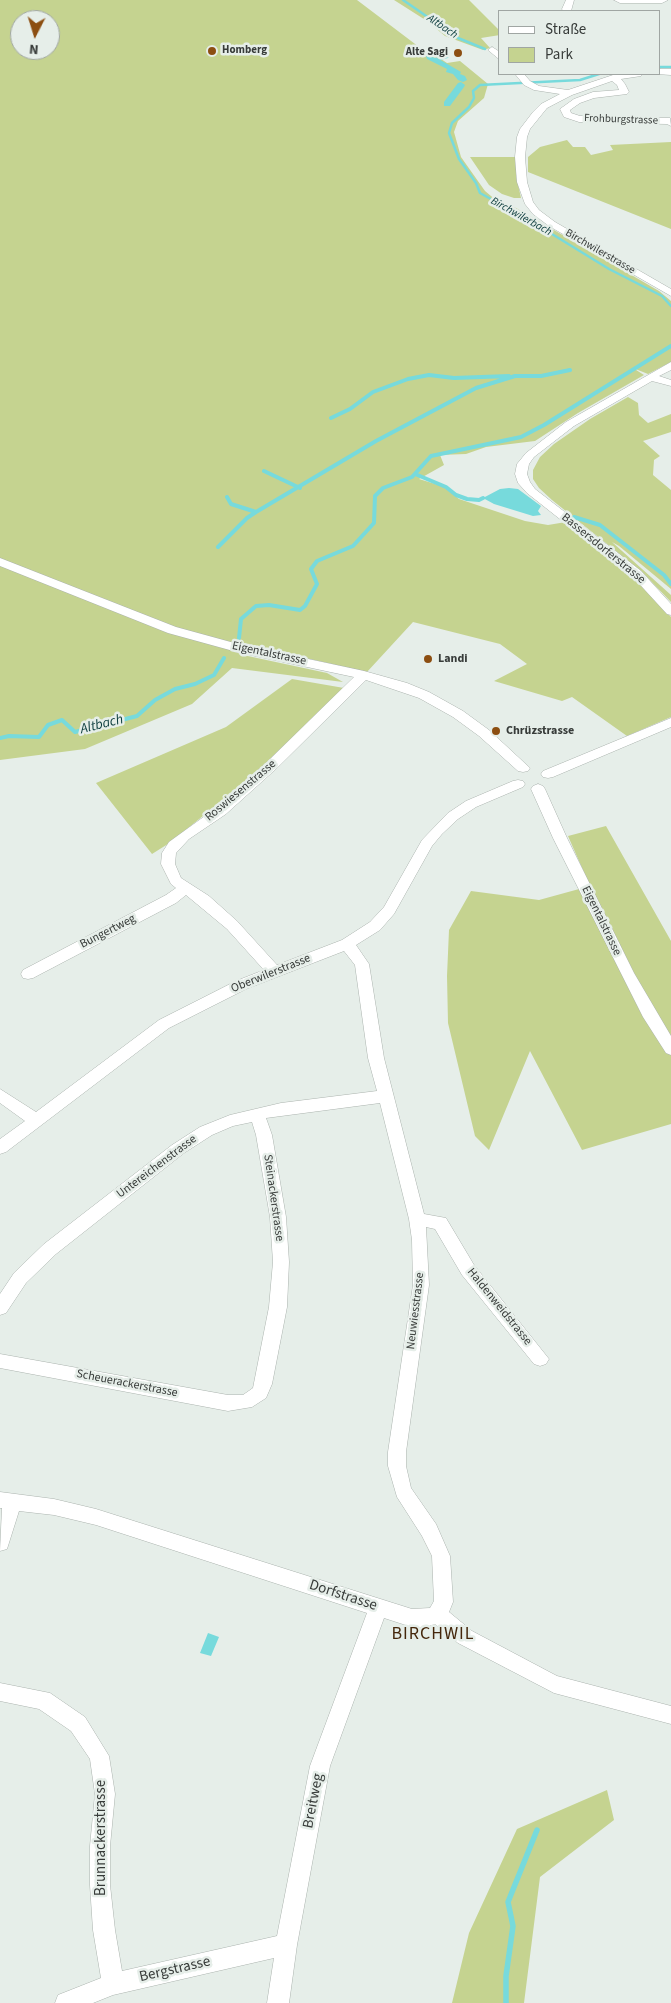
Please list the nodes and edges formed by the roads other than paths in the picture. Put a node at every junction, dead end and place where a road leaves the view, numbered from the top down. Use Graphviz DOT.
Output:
graph roads {
  1 [pos="620,0"];
  2 [pos="662,0"];
  3 [pos="492,50"];
  4 [pos="498,55"];
  5 [pos="632,75"];
  6 [pos="613,78"];
  7 [pos="524,79"];
  8 [pos="569,93"];
  9 [pos="671,124"];
  10 [pos="619,130"];
  11 [pos="671,293"];
  12 [pos="671,365"];
  13 [pos="650,377"];
  14 [pos="671,383"];
  15 [pos="0,562"];
  16 [pos="671,611"];
  17 [pos="364,675"];
  18 [pos="671,722"];
  19 [pos="523,768"];
  20 [pos="548,774"];
  21 [pos="518,784"];
  22 [pos="538,789"];
  23 [pos="186,888"];
  24 [pos="347,944"];
  25 [pos="274,972"];
  26 [pos="28,974"];
  27 [pos="671,1049"];
  28 [pos="0,1095"];
  29 [pos="385,1096"];
  30 [pos="257,1114"];
  31 [pos="36,1120"];
  32 [pos="0,1148"];
  33 [pos="417,1219"];
  34 [pos="0,1308"];
  35 [pos="540,1359"];
  36 [pos="0,1360"];
  37 [pos="253,1399"];
  38 [pos="6,1501"];
  39 [pos="0,1543"];
  40 [pos="379,1607"];
  41 [pos="437,1614"];
  42 [pos="0,1692"];
  43 [pos="671,1715"];
  44 [pos="286,1945"];
  45 [pos="113,1984"];
  46 [pos="66,2003"];
  47 [pos="278,2003"];
  1 -- 2 [label="main road"];
  3 -- 4 [label="street"];
  5 -- 6 [label="street, Birchwilerstrasse"];
  6 -- 8 [label="street, Birchwilerstrasse"];
  6 -- 9 [label="street, Frohburgstrasse"];
  7 -- 8 [label="street"];
  8 -- 11 [label="street, Birchwilerstrasse"];
  9 -- 10 [label="street, Frohburgstrasse"];
  12 -- 13 [label="street"];
  13 -- 14 [label="street"];
  13 -- 16 [label="street, Bassersdorferstrasse"];
  15 -- 17 [label="street, Eigentalstrasse"];
  17 -- 19 [label="street, Eigentalstrasse"];
  17 -- 23 [label="street, Roswiesenstrasse"];
  18 -- 20 [label="street"];
  19 -- 20 [label="street"];
  19 -- 21 [label="street"];
  20 -- 22 [label="street"];
  21 -- 22 [label="street"];
  21 -- 24 [label="street, Oberwilerstrasse"];
  22 -- 27 [label="street, Eigentalstrasse"];
  23 -- 25 [label="street, Roswiesenstrasse"];
  23 -- 26 [label="street, Bungertweg"];
  24 -- 25 [label="street, Oberwilerstrasse"];
  24 -- 29 [label="street, Neuwiesstrasse"];
  25 -- 31 [label="street, Oberwilerstrasse"];
  28 -- 31 [label="street"];
  29 -- 30 [label="street, Untereichenstrasse"];
  29 -- 33 [label="street, Neuwiesstrasse"];
  30 -- 34 [label="street, Untereichenstrasse"];
  30 -- 37 [label="street, Steinackerstrasse"];
  31 -- 32 [label="street, Oberwilerstrasse"];
  33 -- 35 [label="street, Haldenweidstrasse"];
  33 -- 41 [label="street, Neuwiesstrasse"];
  36 -- 37 [label="street, Scheuerackerstrasse"];
  38 -- 39 [label="street"];
  38 -- 40 [label="street, Dorfstrasse"];
  40 -- 41 [label="street, Dorfstrasse"];
  40 -- 44 [label="street, Breitweg"];
  41 -- 43 [label="street"];
  42 -- 45 [label="street, Brunnackerstrasse"];
  44 -- 45 [label="street, Bergstrasse"];
  44 -- 47 [label="street, Breitweg"];
  45 -- 46 [label="street, Bergstrasse"];
}
